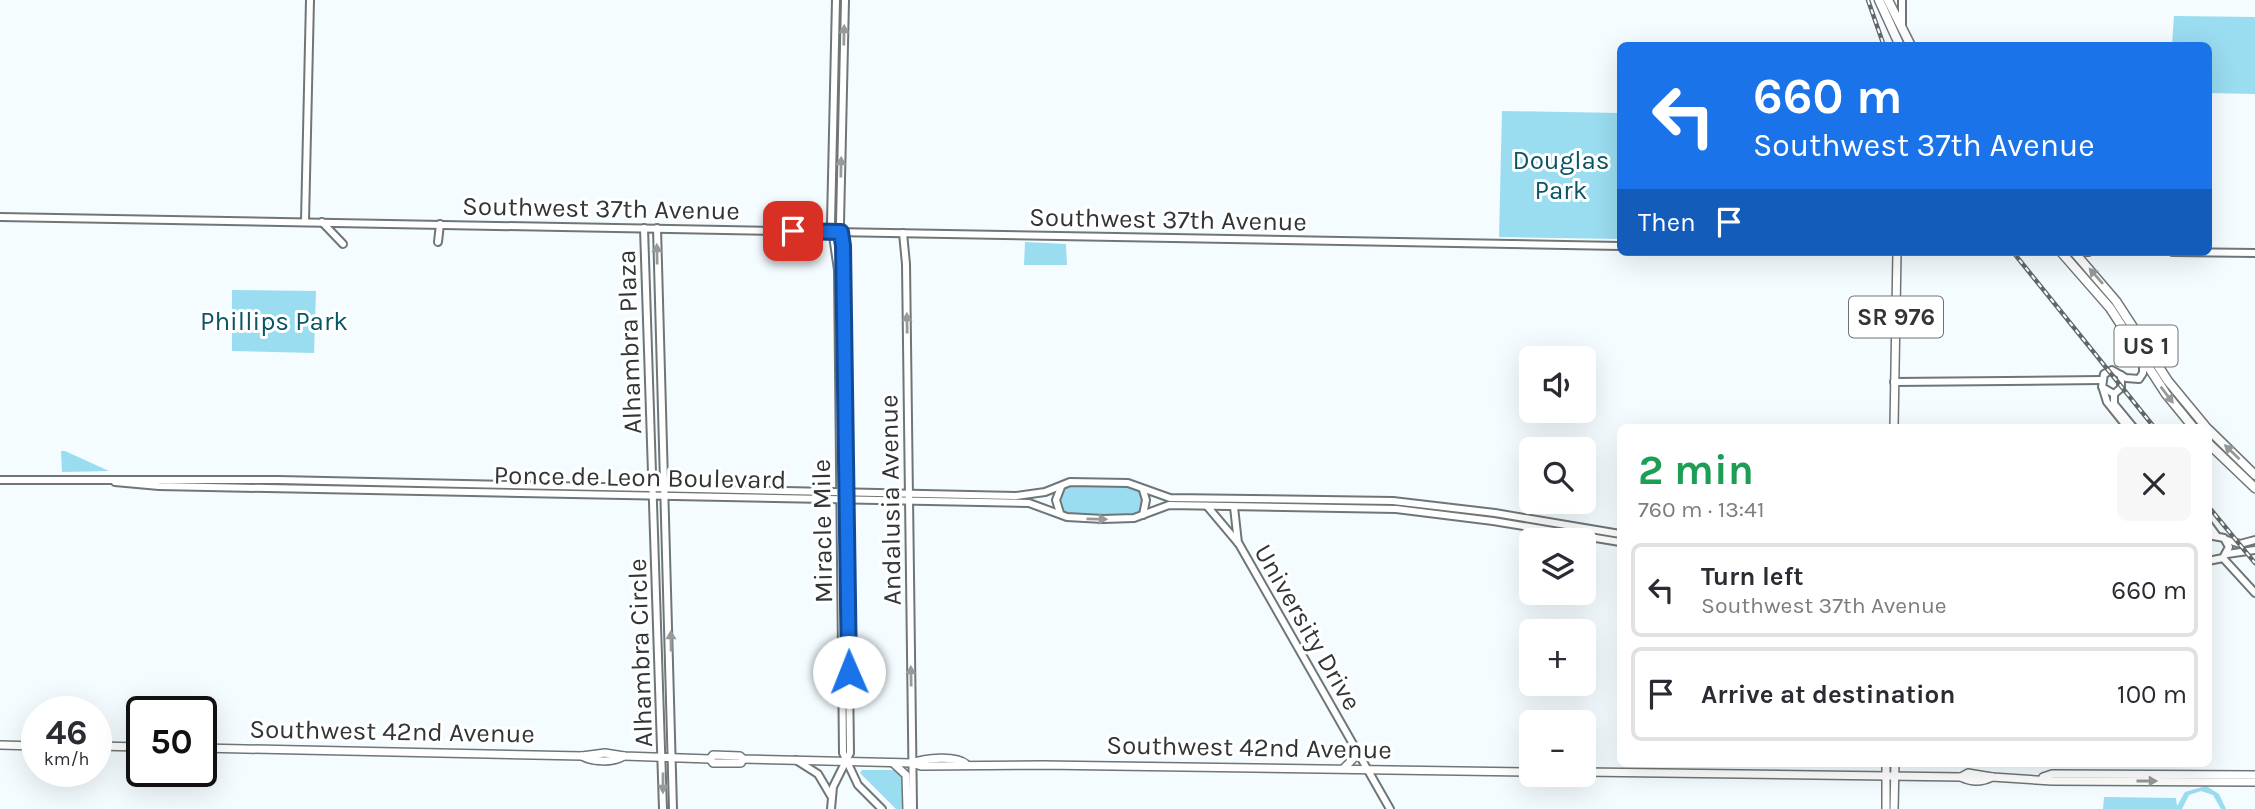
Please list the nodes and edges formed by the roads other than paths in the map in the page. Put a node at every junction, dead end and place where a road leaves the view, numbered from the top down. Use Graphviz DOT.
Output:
graph roads {
  1 [pos="310,0"];
  2 [pos="836,0"];
  3 [pos="845,0"];
  4 [pos="1879,0"];
  5 [pos="1888,0"];
  6 [pos="1902,0"];
  7 [pos="1902,31"];
  8 [pos="1899,42"];
  9 [pos="1900,42"];
  10 [pos="1909,42"];
  11 [pos="0,217"];
  12 [pos="305,221"];
  13 [pos="322,222"];
  14 [pos="440,224"];
  15 [pos="644,228"];
  16 [pos="657,228"];
  17 [pos="832,232"];
  18 [pos="841,232"];
  19 [pos="903,233"];
  20 [pos="438,242"];
  21 [pos="343,244"];
  22 [pos="1617,246"];
  23 [pos="2212,252"];
  24 [pos="2255,253"];
  25 [pos="1897,256"];
  26 [pos="2065,256"];
  27 [pos="2078,256"];
  28 [pos="658,292"];
  29 [pos="646,296"];
  30 [pos="658,311"];
  31 [pos="647,312"];
  32 [pos="2143,360"];
  33 [pos="2121,375"];
  34 [pos="1894,382"];
  35 [pos="2103,385"];
  36 [pos="650,391"];
  37 [pos="2114,394"];
  38 [pos="662,398"];
  39 [pos="1894,424"];
  40 [pos="2125,424"];
  41 [pos="2131,424"];
  42 [pos="2191,424"];
  43 [pos="2204,424"];
  44 [pos="2212,433"];
  45 [pos="2212,447"];
  46 [pos="2255,475"];
  47 [pos="0,480"];
  48 [pos="1062,485"];
  49 [pos="1141,487"];
  50 [pos="2255,488"];
  51 [pos="653,493"];
  52 [pos="665,493"];
  53 [pos="844,497"];
  54 [pos="909,498"];
  55 [pos="1207,506"];
  56 [pos="1234,506"];
  57 [pos="1060,514"];
  58 [pos="1143,514"];
  59 [pos="1617,534"];
  60 [pos="2212,535"];
  61 [pos="2226,540"];
  62 [pos="2255,540"];
  63 [pos="1617,542"];
  64 [pos="1238,544"];
  65 [pos="2255,551"];
  66 [pos="655,553"];
  67 [pos="2242,553"];
  68 [pos="668,554"];
  69 [pos="2226,556"];
  70 [pos="2212,560"];
  71 [pos="668,570"];
  72 [pos="656,571"];
  73 [pos="2240,575"];
  74 [pos="2255,593"];
  75 [pos="671,684"];
  76 [pos="660,686"];
  77 [pos="661,699"];
  78 [pos="672,699"];
  79 [pos="0,745"];
  80 [pos="21,746"];
  81 [pos="217,748"];
  82 [pos="1356,748"];
  83 [pos="624,756"];
  84 [pos="586,758"];
  85 [pos="664,758"];
  86 [pos="673,758"];
  87 [pos="743,759"];
  88 [pos="711,761"];
  89 [pos="796,761"];
  90 [pos="846,762"];
  91 [pos="893,763"];
  92 [pos="912,763"];
  93 [pos="1887,767"];
  94 [pos="1893,767"];
  95 [pos="1343,769"];
  96 [pos="1368,769"];
  97 [pos="1388,769"];
  98 [pos="1519,772"];
  99 [pos="1596,772"];
  100 [pos="2255,775"];
  101 [pos="1890,776"];
  102 [pos="2184,777"];
  103 [pos="2255,782"];
  104 [pos="1378,788"];
  105 [pos="831,797"];
  106 [pos="663,809"];
  107 [pos="673,809"];
  108 [pos="831,809"];
  109 [pos="882,809"];
  110 [pos="907,809"];
  111 [pos="913,809"];
  112 [pos="1390,809"];
  113 [pos="1886,809"];
  114 [pos="1894,809"];
  1 -- 12 [label="street"];
  2 -- 17 [label="street, Miracle Mile"];
  18 -- 3 [label="street, Miracle Mile, one-way"];
  4 -- 8 [label="highway"];
  5 -- 7 [label="highway"];
  6 -- 7 [label="street"];
  7 -- 9 [label="main road"];
  7 -- 10 [label="highway"];
  11 -- 12 [label="street, Southwest 37th Avenue"];
  12 -- 13 [label="street, Southwest 37th Avenue"];
  13 -- 14 [label="street, Southwest 37th Avenue"];
  13 -- 21 [label="street"];
  14 -- 15 [label="street, Southwest 37th Avenue"];
  14 -- 20 [label="street"];
  15 -- 16 [label="street, Southwest 37th Avenue"];
  15 -- 29 [label="street, Alhambra Plaza"];
  16 -- 17 [label="street, Southwest 37th Avenue"];
  28 -- 16 [label="street, Alhambra Plaza, one-way"];
  17 -- 18 [label="street, Southwest 37th Avenue"];
  17 -- 53 [label="street, Miracle Mile"];
  18 -- 19 [label="street, Southwest 37th Avenue"];
  18 -- 53 [label="street, Miracle Mile"];
  19 -- 22 [label="street, Southwest 37th Avenue"];
  54 -- 19 [label="street, Andalusia Avenue, one-way"];
  23 -- 24 [label="street"];
  25 -- 34 [label="main road, SR 976"];
  26 -- 32 [label="highway, US 1"];
  43 -- 27 [label="highway, US 1, one-way"];
  28 -- 29 [label="street"];
  28 -- 30 [label="street, Alhambra Plaza"];
  29 -- 31 [label="street, Alhambra Plaza"];
  30 -- 31 [label="street"];
  30 -- 38 [label="street, Alhambra Plaza"];
  31 -- 36 [label="street, Alhambra Plaza"];
  32 -- 33 [label="street"];
  32 -- 42 [label="highway, US 1, one-way"];
  33 -- 35 [label="street"];
  33 -- 37 [label="street"];
  34 -- 35 [label="street"];
  34 -- 39 [label="main road, SR 976"];
  35 -- 37 [label="street"];
  35 -- 40 [label="street"];
  36 -- 38 [label="street"];
  36 -- 51 [label="street, Alhambra Plaza"];
  37 -- 41 [label="street"];
  38 -- 52 [label="street, Alhambra Plaza"];
  46 -- 44 [label="highway, US 1, one-way"];
  45 -- 50 [label="highway"];
  47 -- 51 [label="street, Ponce de Leon Boulevard"];
  48 -- 49 [label="street, Ponce de Leon Boulevard"];
  48 -- 54 [label="street, Ponce de Leon Boulevard"];
  48 -- 57 [label="street"];
  49 -- 58 [label="street"];
  49 -- 59 [label="street, Ponce de Leon Boulevard"];
  51 -- 52 [label="street, Ponce de Leon Boulevard"];
  51 -- 66 [label="street, Alhambra Circle"];
  52 -- 53 [label="street, Ponce de Leon Boulevard"];
  52 -- 68 [label="street, Alhambra Circle"];
  53 -- 54 [label="street, Ponce de Leon Boulevard"];
  53 -- 90 [label="street, Miracle Mile"];
  54 -- 57 [label="street, Ponce de Leon Boulevard"];
  92 -- 54 [label="street, Andalusia Avenue, one-way"];
  55 -- 56 [label="street, Ponce de Leon Boulevard"];
  55 -- 58 [label="street, Ponce de Leon Boulevard"];
  55 -- 64 [label="street, University Drive"];
  56 -- 63 [label="street, Ponce de Leon Boulevard"];
  56 -- 64 [label="street"];
  57 -- 58 [label="street, Ponce de Leon Boulevard, one-way"];
  60 -- 61 [label="street"];
  61 -- 62 [label="street"];
  61 -- 69 [label="street"];
  64 -- 82 [label="street, University Drive"];
  65 -- 67 [label="street"];
  66 -- 68 [label="street"];
  66 -- 72 [label="street, Alhambra Circle"];
  67 -- 69 [label="street"];
  67 -- 73 [label="street"];
  68 -- 71 [label="street, Alhambra Circle"];
  69 -- 70 [label="street"];
  69 -- 73 [label="street"];
  71 -- 72 [label="street"];
  75 -- 71 [label="street, Alhambra Circle, one-way"];
  72 -- 76 [label="street, Alhambra Circle"];
  73 -- 74 [label="street"];
  75 -- 76 [label="street"];
  75 -- 78 [label="street, Alhambra Circle"];
  76 -- 77 [label="street, Alhambra Circle"];
  77 -- 78 [label="street"];
  77 -- 85 [label="street, Alhambra Circle"];
  78 -- 86 [label="street, Alhambra Circle"];
  79 -- 80 [label="main road"];
  81 -- 84 [label="main road, Southwest 42nd Avenue"];
  82 -- 95 [label="main road"];
  82 -- 96 [label="street, University Drive"];
  83 -- 84 [label="main road, Southwest 42nd Avenue"];
  83 -- 84 [label="main road, Southwest 42nd Avenue"];
  83 -- 85 [label="main road, Southwest 42nd Avenue"];
  85 -- 86 [label="main road, Southwest 42nd Avenue"];
  85 -- 106 [label="street, Alhambra Circle, one-way"];
  86 -- 88 [label="main road, Southwest 42nd Avenue"];
  86 -- 107 [label="street, Alhambra Circle"];
  87 -- 88 [label="main road, Southwest 42nd Avenue"];
  87 -- 88 [label="main road, Southwest 42nd Avenue"];
  87 -- 89 [label="main road, Southwest 42nd Avenue"];
  89 -- 90 [label="main road, Southwest 42nd Avenue"];
  89 -- 105 [label="street"];
  90 -- 91 [label="main road, Southwest 42nd Avenue"];
  90 -- 105 [label="street, Miracle Mile"];
  90 -- 109 [label="street"];
  91 -- 92 [label="main road, Southwest 42nd Avenue"];
  91 -- 110 [label="main road"];
  92 -- 95 [label="main road, Southwest 42nd Avenue"];
  92 -- 111 [label="street, Andalusia Avenue"];
  93 -- 101 [label="main road"];
  94 -- 101 [label="main road"];
  95 -- 96 [label="main road, Southwest 42nd Avenue"];
  96 -- 97 [label="main road, Southwest 42nd Avenue"];
  96 -- 104 [label="street, University Drive"];
  97 -- 98 [label="main road, Southwest 42nd Avenue"];
  97 -- 104 [label="street"];
  99 -- 101 [label="main road"];
  100 -- 102 [label="main road"];
  101 -- 102 [label="main road"];
  101 -- 113 [label="main road"];
  101 -- 114 [label="main road"];
  102 -- 103 [label="main road"];
  104 -- 112 [label="street, University Drive"];
  105 -- 108 [label="street"];
}
